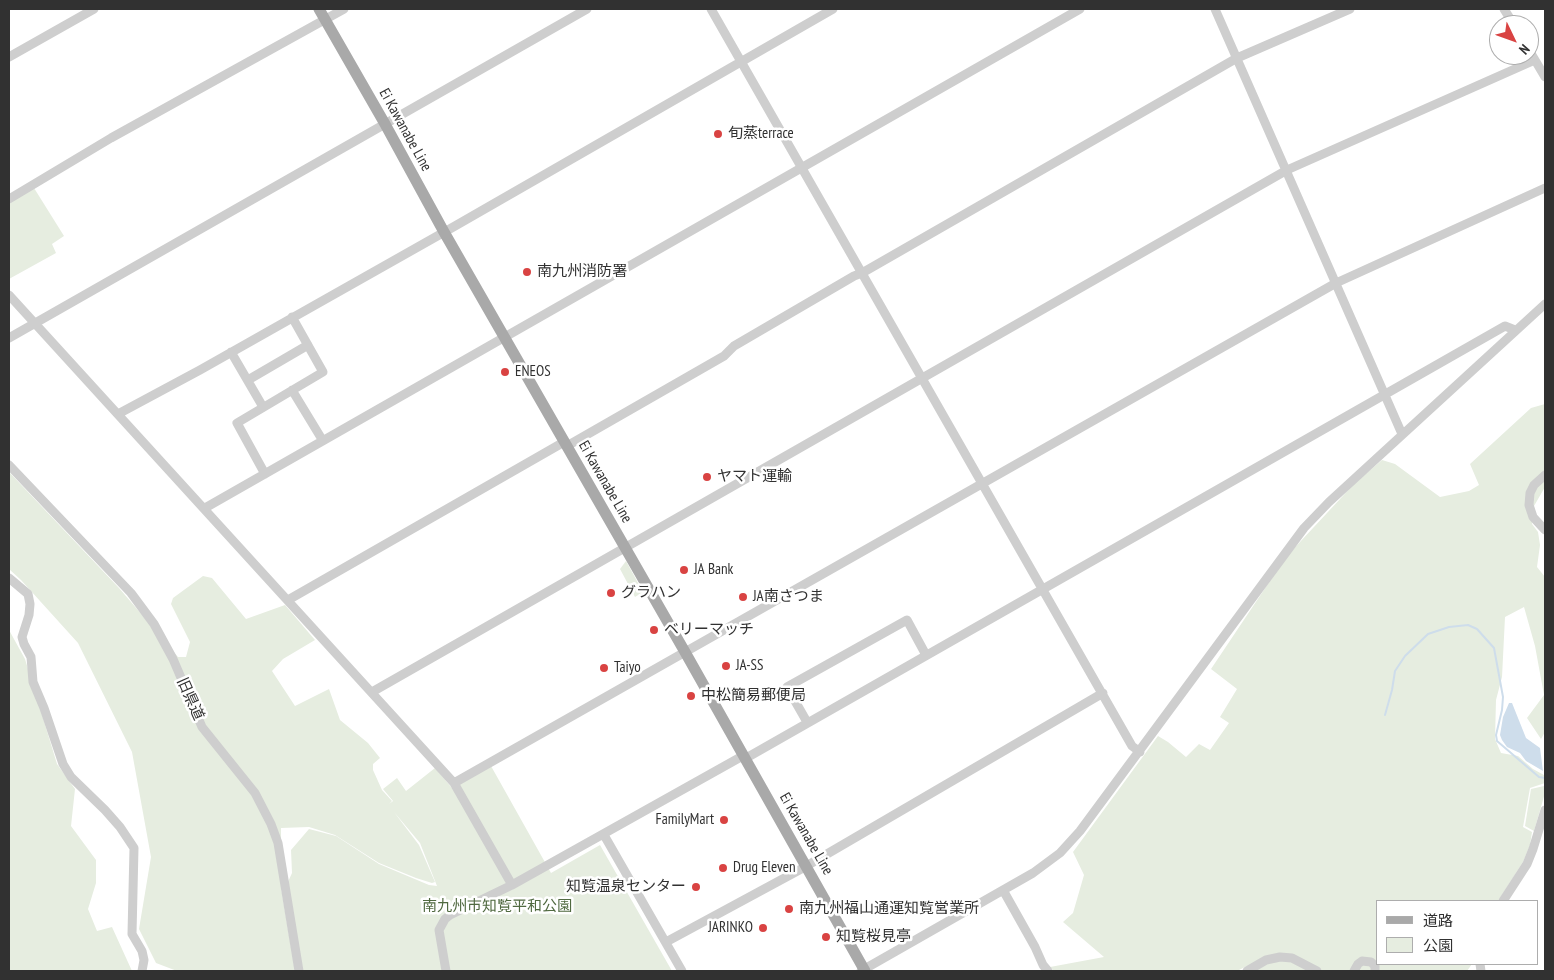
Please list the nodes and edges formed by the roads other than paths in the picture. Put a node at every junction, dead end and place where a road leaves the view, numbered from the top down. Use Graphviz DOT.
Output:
graph roads {
  1 [pos="94,9"];
  2 [pos="318,9"];
  3 [pos="344,9"];
  4 [pos="587,9"];
  5 [pos="711,9"];
  6 [pos="833,9"];
  7 [pos="1080,9"];
  8 [pos="1215,9"];
  9 [pos="1350,9"];
  10 [pos="325,19"];
  11 [pos="9,57"];
  12 [pos="1237,58"];
  13 [pos="741,61"];
  14 [pos="1524,65"];
  15 [pos="1538,65"];
  16 [pos="1545,77"];
  17 [pos="385,124"];
  18 [pos="802,168"];
  19 [pos="1287,170"];
  20 [pos="1545,188"];
  21 [pos="9,198"];
  22 [pos="444,232"];
  23 [pos="862,273"];
  24 [pos="1336,283"];
  25 [pos="9,295"];
  26 [pos="1545,304"];
  27 [pos="292,317"];
  28 [pos="35,323"];
  29 [pos="1515,330"];
  30 [pos="505,337"];
  31 [pos="9,338"];
  32 [pos="308,346"];
  33 [pos="231,352"];
  34 [pos="922,378"];
  35 [pos="248,380"];
  36 [pos="292,390"];
  37 [pos="1384,395"];
  38 [pos="263,407"];
  39 [pos="118,414"];
  40 [pos="1402,434"];
  41 [pos="323,441"];
  42 [pos="566,444"];
  43 [pos="9,465"];
  44 [pos="265,474"];
  45 [pos="1545,475"];
  46 [pos="982,484"];
  47 [pos="205,508"];
  48 [pos="1545,530"];
  49 [pos="625,547"];
  50 [pos="9,578"];
  51 [pos="1043,589"];
  52 [pos="288,600"];
  53 [pos="685,652"];
  54 [pos="926,655"];
  55 [pos="372,692"];
  56 [pos="1103,693"];
  57 [pos="807,722"];
  58 [pos="1140,752"];
  59 [pos="744,757"];
  60 [pos="454,783"];
  61 [pos="1545,810"];
  62 [pos="604,834"];
  63 [pos="806,865"];
  64 [pos="512,885"];
  65 [pos="1003,890"];
  66 [pos="1504,900"];
  67 [pos="666,942"];
  68 [pos="142,971"];
  69 [pos="299,971"];
  70 [pos="446,971"];
  71 [pos="682,971"];
  72 [pos="863,971"];
  73 [pos="1048,971"];
  74 [pos="1246,971"];
  75 [pos="1317,971"];
  76 [pos="1354,971"];
  77 [pos="1375,971"];
  1 -- 11 [label="street"];
  2 -- 10 [label="main road, Ei Kawanabe Line"];
  3 -- 10 [label="street"];
  4 -- 17 [label="street"];
  5 -- 13 [label="street"];
  6 -- 13 [label="street"];
  7 -- 18 [label="street"];
  8 -- 12 [label="street"];
  9 -- 12 [label="street"];
  10 -- 17 [label="main road, Ei Kawanabe Line"];
  10 -- 21 [label="street"];
  12 -- 19 [label="street"];
  12 -- 23 [label="street"];
  13 -- 18 [label="street"];
  13 -- 22 [label="street"];
  14 -- 19 [label="street"];
  15 -- 16 [label="street"];
  17 -- 22 [label="main road, Ei Kawanabe Line"];
  17 -- 28 [label="street"];
  18 -- 23 [label="street"];
  18 -- 30 [label="street"];
  19 -- 24 [label="street"];
  19 -- 34 [label="street"];
  20 -- 24 [label="street"];
  22 -- 27 [label="street"];
  22 -- 30 [label="main road, Ei Kawanabe Line"];
  23 -- 34 [label="street"];
  23 -- 42 [label="street"];
  24 -- 37 [label="street"];
  24 -- 46 [label="street"];
  25 -- 28 [label="street"];
  26 -- 29 [label="street"];
  27 -- 32 [label="street"];
  27 -- 33 [label="street"];
  28 -- 31 [label="street"];
  28 -- 39 [label="street"];
  29 -- 37 [label="street"];
  29 -- 40 [label="street"];
  30 -- 41 [label="street"];
  30 -- 42 [label="main road, Ei Kawanabe Line"];
  32 -- 35 [label="street"];
  32 -- 36 [label="street"];
  33 -- 35 [label="street"];
  33 -- 39 [label="street"];
  34 -- 46 [label="street"];
  34 -- 49 [label="street"];
  35 -- 38 [label="street"];
  36 -- 38 [label="street"];
  36 -- 41 [label="street"];
  37 -- 40 [label="street"];
  37 -- 51 [label="street"];
  38 -- 44 [label="street"];
  39 -- 47 [label="street"];
  40 -- 58 [label="street"];
  41 -- 44 [label="street"];
  42 -- 49 [label="main road, Ei Kawanabe Line"];
  42 -- 52 [label="street"];
  43 -- 69 [label="street, 旧県道"];
  44 -- 47 [label="street"];
  45 -- 48 [label="street"];
  46 -- 51 [label="street"];
  46 -- 53 [label="street"];
  47 -- 52 [label="street"];
  49 -- 53 [label="main road, Ei Kawanabe Line"];
  49 -- 55 [label="street"];
  50 -- 68 [label="street"];
  51 -- 54 [label="street"];
  51 -- 56 [label="street"];
  52 -- 55 [label="street"];
  53 -- 59 [label="main road, Ei Kawanabe Line"];
  53 -- 60 [label="street"];
  54 -- 57 [label="street"];
  54 -- 57 [label="street"];
  55 -- 60 [label="street"];
  56 -- 58 [label="street"];
  56 -- 63 [label="street"];
  57 -- 59 [label="street"];
  58 -- 65 [label="street"];
  59 -- 62 [label="street"];
  59 -- 63 [label="main road, Ei Kawanabe Line"];
  60 -- 64 [label="street"];
  61 -- 66 [label="street"];
  62 -- 64 [label="street"];
  62 -- 67 [label="street"];
  63 -- 67 [label="street"];
  63 -- 72 [label="main road, Ei Kawanabe Line"];
  64 -- 70 [label="street"];
  65 -- 72 [label="street"];
  65 -- 73 [label="street"];
  67 -- 71 [label="street"];
  74 -- 75 [label="street"];
  76 -- 77 [label="street"];
}
